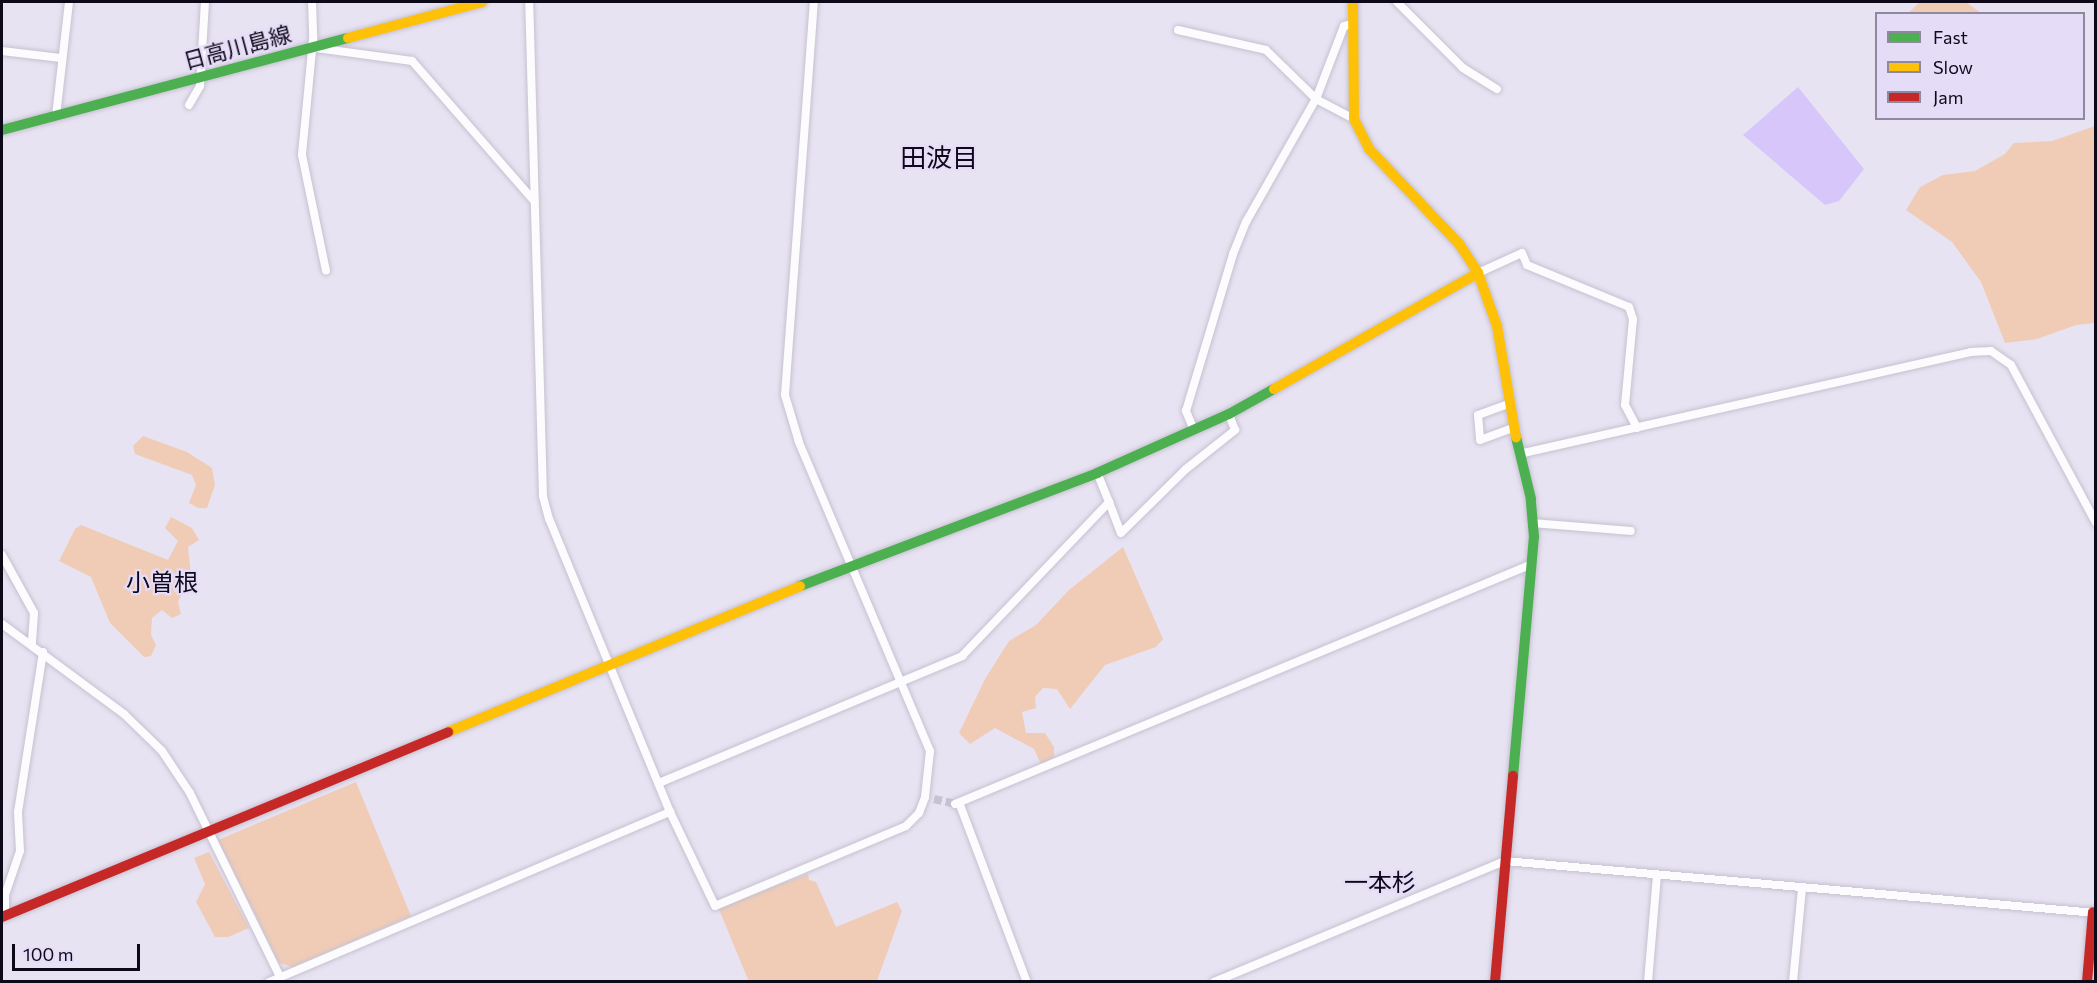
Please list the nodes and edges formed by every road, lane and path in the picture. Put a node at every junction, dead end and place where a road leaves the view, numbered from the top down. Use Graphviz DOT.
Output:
graph roads {
  1 [pos="69,2"];
  2 [pos="206,2"];
  3 [pos="312,2"];
  4 [pos="482,2"];
  5 [pos="529,2"];
  6 [pos="814,2"];
  7 [pos="1353,2"];
  8 [pos="1397,2"];
  9 [pos="1353,24"];
  10 [pos="1178,30"];
  11 [pos="312,47"];
  12 [pos="2,51"];
  13 [pos="62,58"];
  14 [pos="201,76"];
  15 [pos="1497,89"];
  16 [pos="1316,99"];
  17 [pos="189,105"];
  18 [pos="56,116"];
  19 [pos="1354,119"];
  20 [pos="2,130"];
  21 [pos="534,201"];
  22 [pos="326,271"];
  23 [pos="1478,273"];
  24 [pos="1511,403"];
  25 [pos="1229,414"];
  26 [pos="1515,427"];
  27 [pos="1637,428"];
  28 [pos="1194,430"];
  29 [pos="1519,454"];
  30 [pos="1097,474"];
  31 [pos="1108,502"];
  32 [pos="1533,523"];
  33 [pos="2096,523"];
  34 [pos="1630,531"];
  35 [pos="2,555"];
  36 [pos="852,564"];
  37 [pos="1532,564"];
  38 [pos="2,624"];
  39 [pos="32,645"];
  40 [pos="43,652"];
  41 [pos="610,665"];
  42 [pos="901,682"];
  43 [pos="659,783"];
  44 [pos="670,812"];
  45 [pos="210,831"];
  46 [pos="1505,861"];
  47 [pos="1657,875"];
  48 [pos="1802,888"];
  49 [pos="2094,912"];
  50 [pos="3,917"];
  51 [pos="280,977"];
  52 [pos="268,981"];
  53 [pos="1027,981"];
  54 [pos="1214,981"];
  55 [pos="1495,981"];
  56 [pos="1648,981"];
  57 [pos="1793,981"];
  58 [pos="2087,981"];
  1 -- 13 [label="street"];
  2 -- 14 [label="street"];
  3 -- 11 [label="street"];
  4 -- 11 [label="street, 日高川島線"];
  5 -- 21 [label="street"];
  6 -- 36 [label="street"];
  7 -- 9 [label="street"];
  8 -- 15 [label="street"];
  9 -- 16 [label="street"];
  9 -- 19 [label="street"];
  10 -- 16 [label="street"];
  11 -- 14 [label="street, 日高川島線"];
  11 -- 21 [label="street"];
  11 -- 22 [label="street"];
  12 -- 13 [label="street"];
  13 -- 18 [label="street"];
  14 -- 17 [label="street"];
  14 -- 18 [label="street, 日高川島線"];
  16 -- 19 [label="street"];
  16 -- 28 [label="street"];
  18 -- 20 [label="street, 日高川島線"];
  19 -- 23 [label="street"];
  21 -- 41 [label="street"];
  23 -- 24 [label="street"];
  23 -- 25 [label="street"];
  23 -- 27 [label="street"];
  24 -- 26 [label="street"];
  24 -- 26 [label="street"];
  25 -- 28 [label="street"];
  25 -- 31 [label="street"];
  26 -- 29 [label="street"];
  27 -- 29 [label="street"];
  27 -- 33 [label="street"];
  28 -- 30 [label="street"];
  29 -- 32 [label="street"];
  30 -- 31 [label="street"];
  30 -- 36 [label="street"];
  31 -- 42 [label="street"];
  32 -- 34 [label="street"];
  32 -- 37 [label="street"];
  35 -- 39 [label="street"];
  36 -- 41 [label="street"];
  36 -- 42 [label="street"];
  37 -- 46 [label="street"];
  37 -- 53 [label="street"];
  38 -- 39 [label="street"];
  39 -- 40 [label="street"];
  40 -- 45 [label="street"];
  40 -- 50 [label="street"];
  41 -- 43 [label="street"];
  41 -- 45 [label="street"];
  42 -- 43 [label="street"];
  42 -- 44 [label="street"];
  43 -- 44 [label="street"];
  44 -- 51 [label="street"];
  45 -- 50 [label="street"];
  45 -- 51 [label="street"];
  46 -- 47 [label="street"];
  46 -- 54 [label="street"];
  46 -- 55 [label="street"];
  47 -- 48 [label="street"];
  47 -- 56 [label="street"];
  48 -- 49 [label="street"];
  48 -- 57 [label="street"];
  49 -- 58 [label="street"];
  51 -- 52 [label="street"];
}
